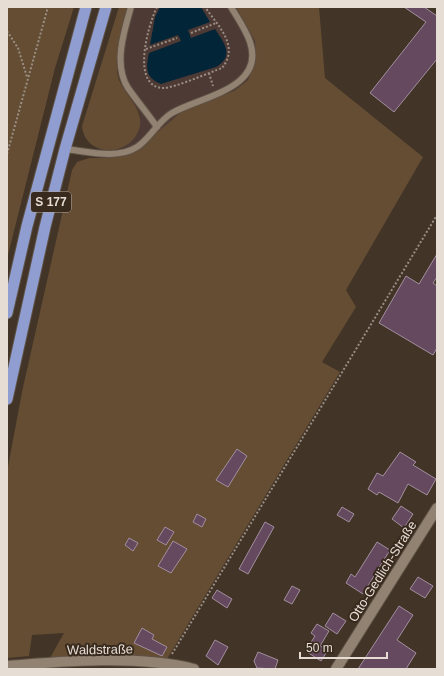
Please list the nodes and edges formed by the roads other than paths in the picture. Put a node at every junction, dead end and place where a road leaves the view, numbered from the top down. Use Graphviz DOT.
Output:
graph roads {
  1 [pos="86,7"];
  2 [pos="106,7"];
  3 [pos="131,7"];
  4 [pos="231,7"];
  5 [pos="157,127"];
  6 [pos="65,149"];
  7 [pos="7,314"];
  8 [pos="7,399"];
  9 [pos="437,508"];
  10 [pos="7,666"];
  11 [pos="194,669"];
  12 [pos="336,669"];
  1 -- 7 [label="highway, S 177"];
  2 -- 6 [label="highway, S 177"];
  3 -- 5 [label="lane"];
  4 -- 5 [label="lane"];
  5 -- 6 [label="lane"];
  6 -- 8 [label="highway, S 177"];
  9 -- 12 [label="street, Otto-Gedlich-Straße"];
  10 -- 11 [label="street, Waldstraße"];
}
